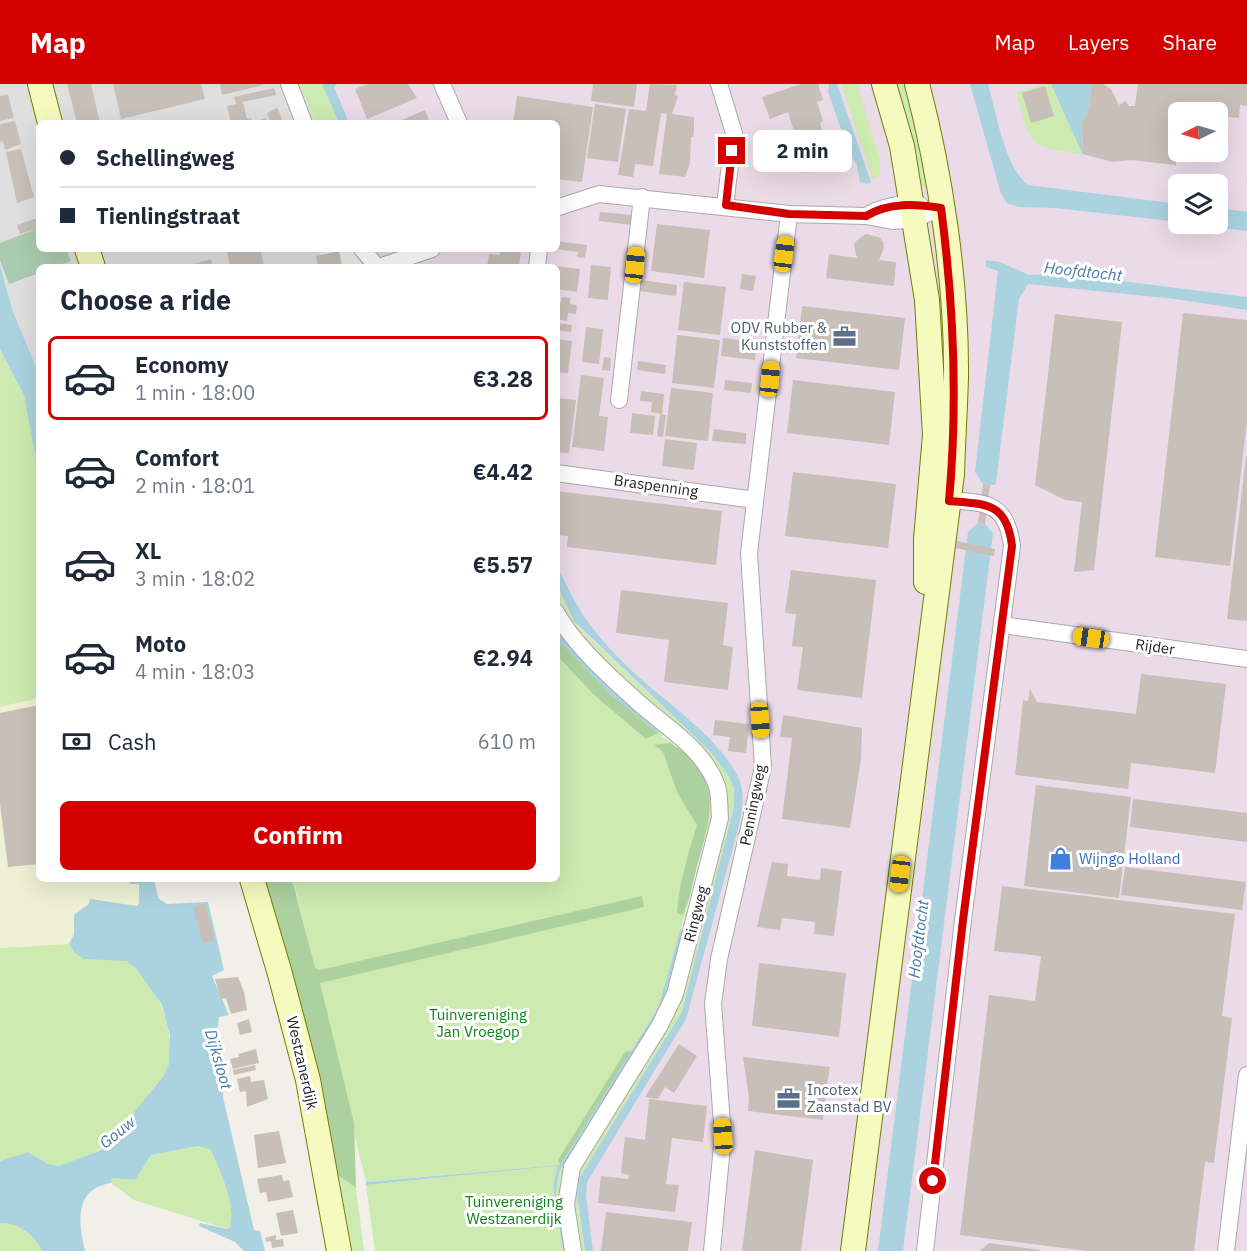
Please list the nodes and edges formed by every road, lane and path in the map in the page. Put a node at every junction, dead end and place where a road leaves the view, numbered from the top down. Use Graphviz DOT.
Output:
graph roads {
  1 [pos="40,84"];
  2 [pos="289,84"];
  3 [pos="442,84"];
  4 [pos="719,84"];
  5 [pos="884,84"];
  6 [pos="917,84"];
  7 [pos="49,120"];
  8 [pos="303,120"];
  9 [pos="458,120"];
  10 [pos="642,197"];
  11 [pos="726,205"];
  12 [pos="560,207"];
  13 [pos="941,208"];
  14 [pos="914,212"];
  15 [pos="789,214"];
  16 [pos="365,252"];
  17 [pos="423,252"];
  18 [pos="375,264"];
  19 [pos="387,264"];
  20 [pos="619,400"];
  21 [pos="560,474"];
  22 [pos="754,500"];
  23 [pos="939,500"];
  24 [pos="560,619"];
  25 [pos="1002,625"];
  26 [pos="1247,659"];
  27 [pos="253,882"];
  28 [pos="1247,1075"];
  29 [pos="339,1251"];
  30 [pos="573,1251"];
  31 [pos="712,1251"];
  32 [pos="853,1251"];
  33 [pos="925,1251"];
  34 [pos="1226,1251"];
  1 -- 7 [label="main road"];
  2 -- 8 [label="street"];
  3 -- 9 [label="street"];
  4 -- 11 [label="street"];
  5 -- 14 [label="main road"];
  6 -- 13 [label="main road"];
  10 -- 11 [label="street"];
  10 -- 12 [label="street"];
  10 -- 20 [label="street"];
  11 -- 15 [label="street"];
  13 -- 14 [label="street"];
  13 -- 23 [label="main road"];
  14 -- 15 [label="street"];
  14 -- 23 [label="main road"];
  15 -- 22 [label="street, Penningweg"];
  16 -- 18 [label="street"];
  17 -- 19 [label="street"];
  21 -- 22 [label="street, Braspenning"];
  22 -- 31 [label="street, Penningweg"];
  23 -- 25 [label="street"];
  23 -- 32 [label="main road"];
  24 -- 30 [label="street, Ringweg"];
  25 -- 26 [label="street, Rijder"];
  25 -- 33 [label="street"];
  27 -- 29 [label="main road, Westzanerdijk"];
  28 -- 34 [label="street"];
}
